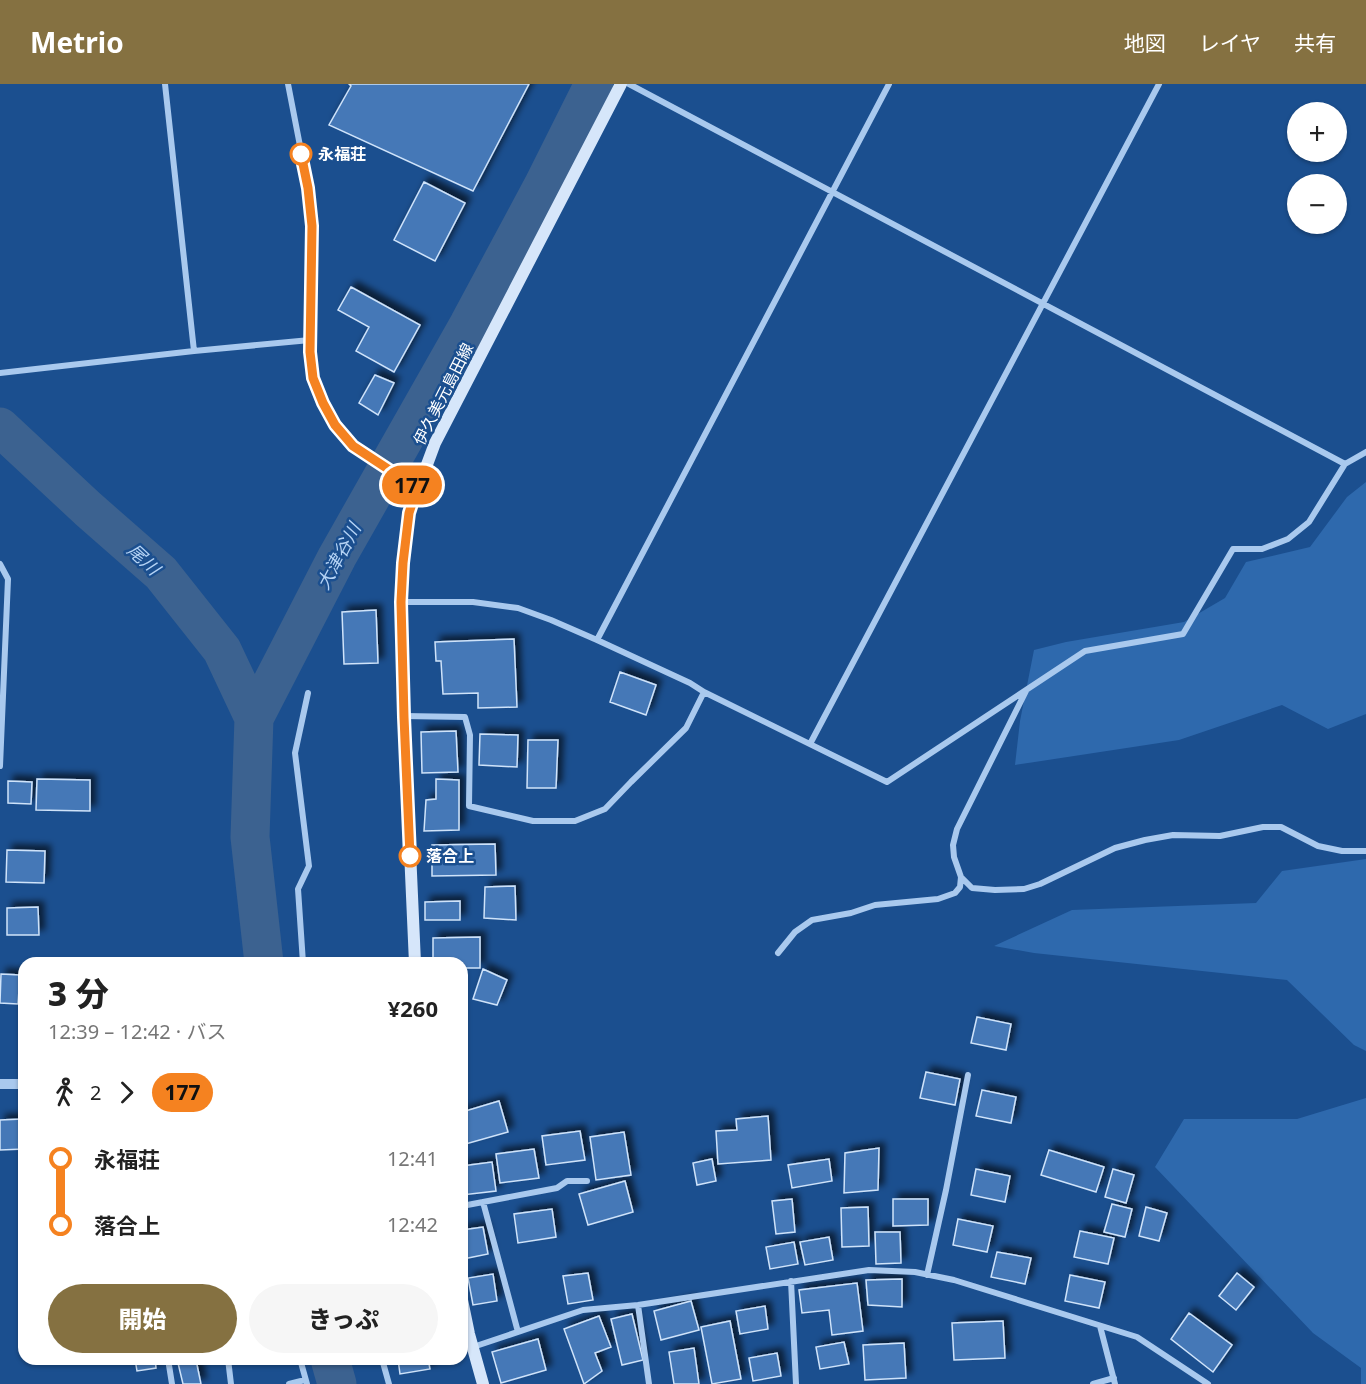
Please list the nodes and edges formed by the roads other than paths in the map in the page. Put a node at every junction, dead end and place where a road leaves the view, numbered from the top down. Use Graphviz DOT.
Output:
graph roads {
  1 [pos="165,84"];
  2 [pos="288,84"];
  3 [pos="621,84"];
  4 [pos="629,84"];
  5 [pos="889,84"];
  6 [pos="1159,84"];
  7 [pos="832,192"];
  8 [pos="1043,303"];
  9 [pos="310,340"];
  10 [pos="194,351"];
  11 [pos="0,373"];
  12 [pos="1366,452"];
  13 [pos="1345,464"];
  14 [pos="417,488"];
  15 [pos="0,564"];
  16 [pos="401,602"];
  17 [pos="597,640"];
  18 [pos="1027,690"];
  19 [pos="704,692"];
  20 [pos="308,693"];
  21 [pos="404,717"];
  22 [pos="810,744"];
  23 [pos="0,766"];
  24 [pos="1366,851"];
  25 [pos="961,877"];
  26 [pos="778,953"];
  27 [pos="303,957"];
  28 [pos="415,957"];
  29 [pos="968,1076"];
  30 [pos="0,1084"];
  31 [pos="18,1084"];
  32 [pos="587,1181"];
  33 [pos="483,1202"];
  34 [pos="468,1205"];
  35 [pos="927,1275"];
  36 [pos="791,1281"];
  37 [pos="638,1305"];
  38 [pos="1100,1326"];
  39 [pos="518,1332"];
  40 [pos="468,1346"];
  41 [pos="169,1365"];
  42 [pos="229,1365"];
  43 [pos="302,1365"];
  44 [pos="384,1365"];
  45 [pos="1115,1381"];
  46 [pos="306,1382"];
  47 [pos="172,1384"];
  48 [pos="231,1384"];
  49 [pos="289,1384"];
  50 [pos="389,1384"];
  51 [pos="483,1384"];
  52 [pos="649,1384"];
  53 [pos="796,1384"];
  54 [pos="1093,1384"];
  55 [pos="1208,1384"];
  1 -- 10 [label="street"];
  2 -- 9 [label="street"];
  3 -- 14 [label="main road, 伊久美元島田線"];
  4 -- 7 [label="street"];
  5 -- 7 [label="street"];
  6 -- 8 [label="street"];
  7 -- 8 [label="street"];
  7 -- 17 [label="street"];
  8 -- 13 [label="street"];
  8 -- 22 [label="street"];
  9 -- 10 [label="street"];
  9 -- 14 [label="street"];
  10 -- 11 [label="street"];
  12 -- 13 [label="street"];
  13 -- 18 [label="street"];
  14 -- 16 [label="main road, 伊久美元島田線"];
  15 -- 23 [label="street"];
  16 -- 17 [label="street"];
  16 -- 21 [label="main road, 伊久美元島田線"];
  17 -- 19 [label="street"];
  18 -- 22 [label="street"];
  18 -- 25 [label="street"];
  19 -- 21 [label="street"];
  19 -- 22 [label="street"];
  20 -- 27 [label="street"];
  21 -- 28 [label="main road, 伊久美元島田線"];
  24 -- 25 [label="street"];
  25 -- 26 [label="street"];
  29 -- 35 [label="street"];
  30 -- 31 [label="street"];
  32 -- 33 [label="street"];
  33 -- 34 [label="street"];
  33 -- 39 [label="street"];
  35 -- 36 [label="street"];
  35 -- 38 [label="street"];
  36 -- 37 [label="street"];
  36 -- 53 [label="street"];
  37 -- 39 [label="street"];
  37 -- 52 [label="street"];
  38 -- 45 [label="street"];
  38 -- 55 [label="street"];
  39 -- 40 [label="street"];
  40 -- 51 [label="main road"];
  41 -- 47 [label="street"];
  42 -- 48 [label="street"];
  43 -- 46 [label="street"];
  44 -- 50 [label="street"];
  45 -- 54 [label="street"];
  46 -- 49 [label="street"];
}
